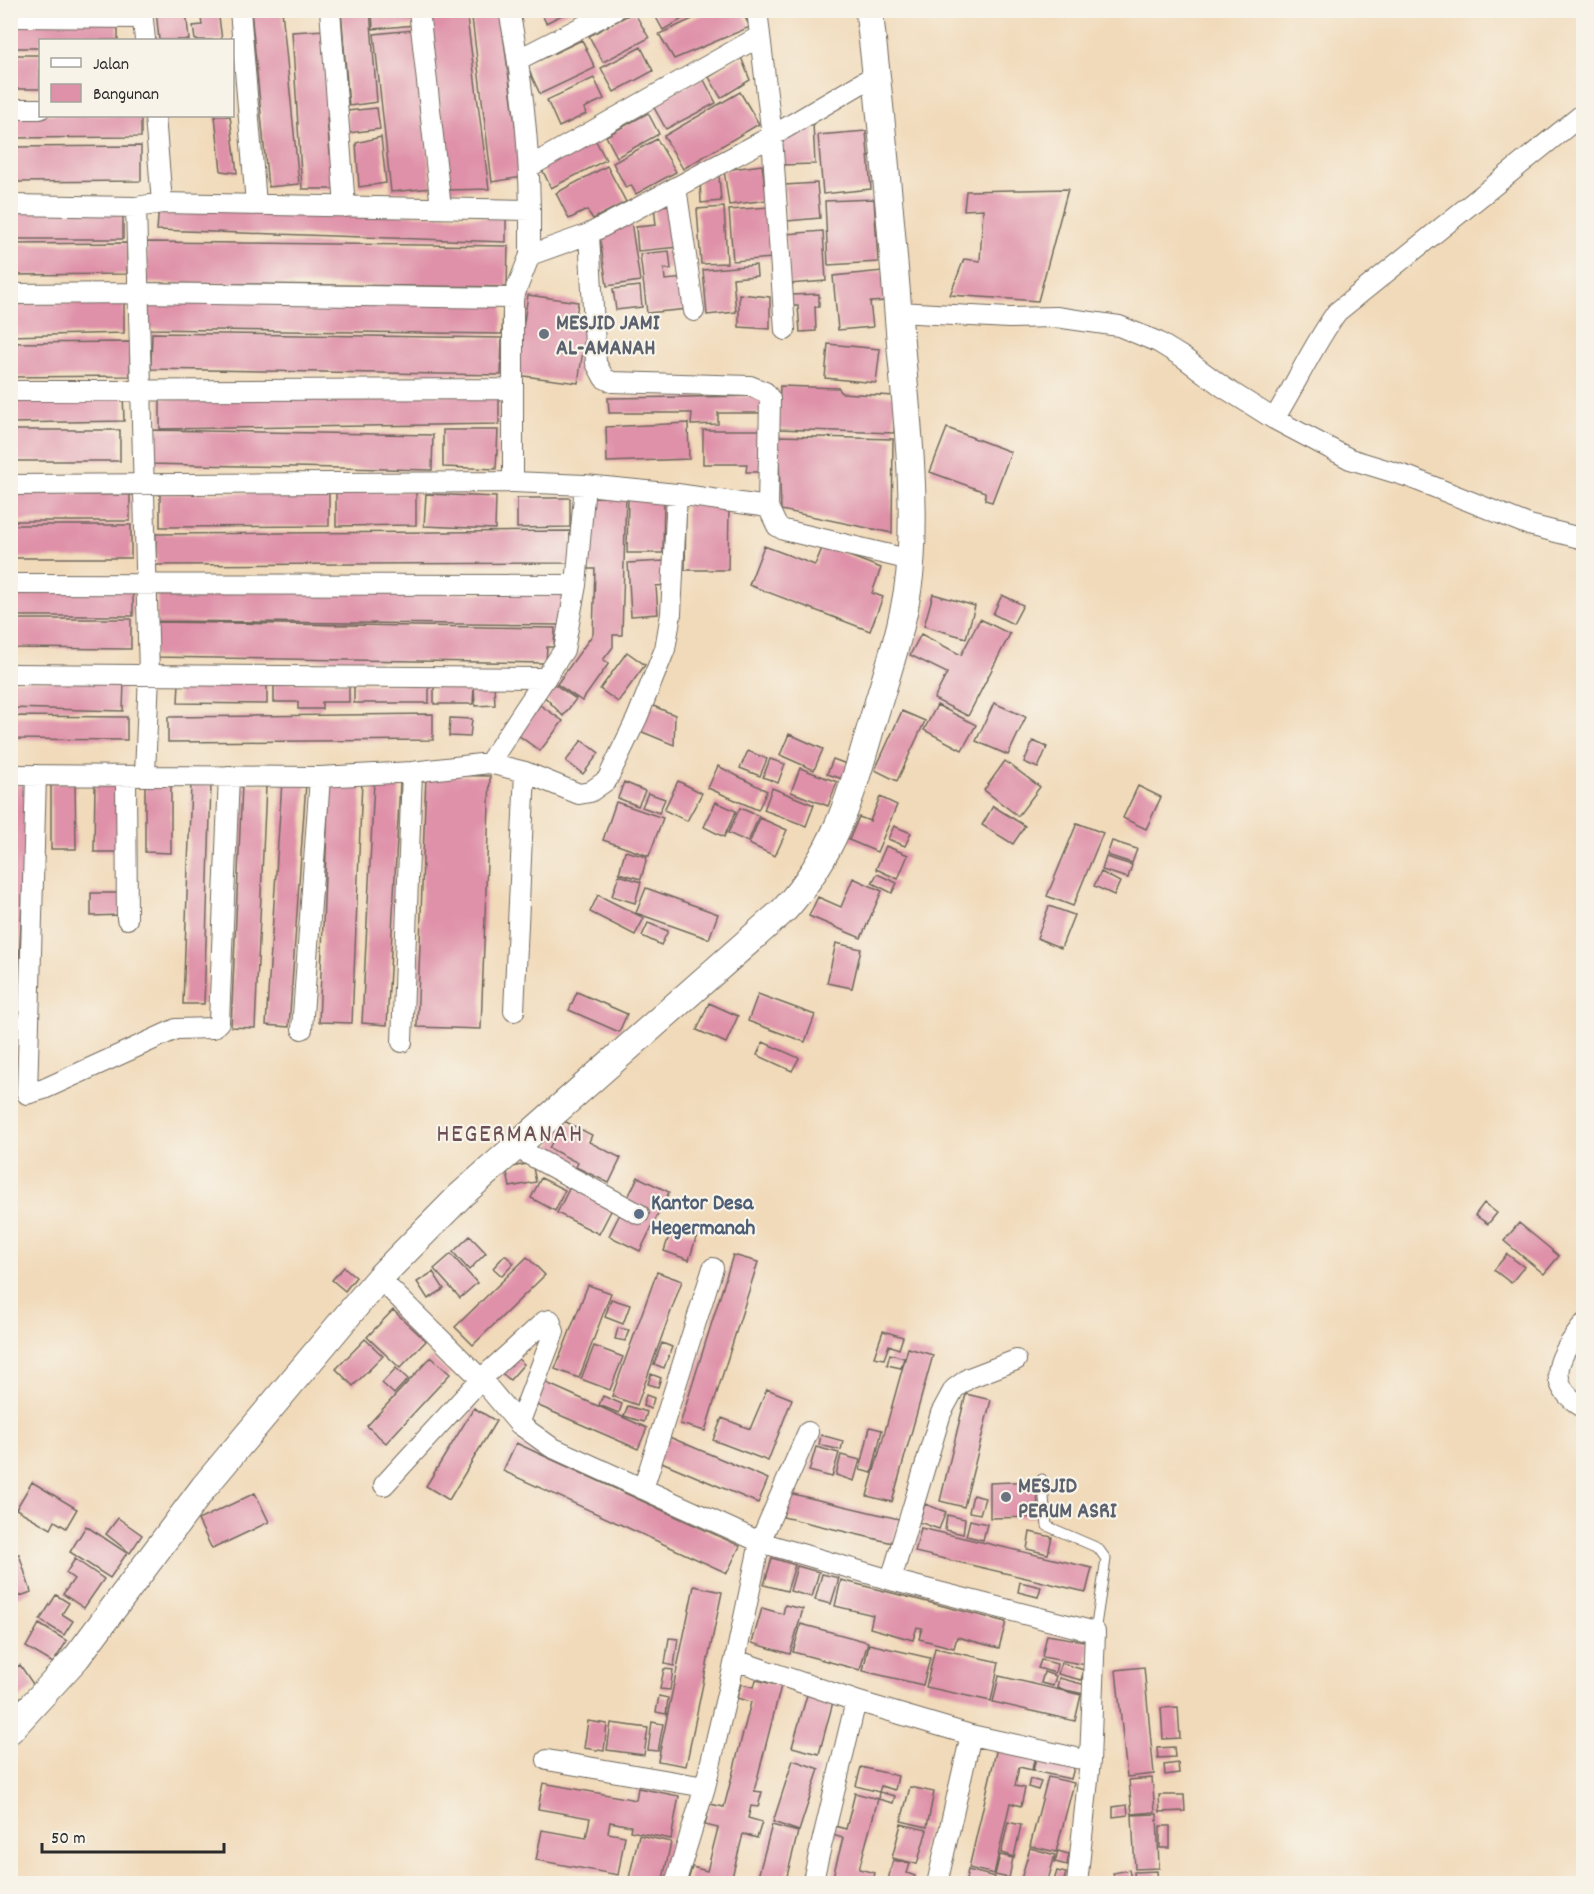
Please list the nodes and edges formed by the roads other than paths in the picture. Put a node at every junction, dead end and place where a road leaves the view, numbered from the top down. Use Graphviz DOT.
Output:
graph roads {
  1 [pos="240,10"];
  2 [pos="330,10"];
  3 [pos="419,10"];
  4 [pos="510,10"];
  5 [pos="615,10"];
  6 [pos="757,10"];
  7 [pos="869,10"];
  8 [pos="142,14"];
  9 [pos="10,17"];
  10 [pos="760,36"];
  11 [pos="145,39"];
  12 [pos="519,59"];
  13 [pos="877,74"];
  14 [pos="39,108"];
  15 [pos="10,109"];
  16 [pos="1584,113"];
  17 [pos="155,117"];
  18 [pos="772,136"];
  19 [pos="529,167"];
  20 [pos="676,188"];
  21 [pos="162,203"];
  22 [pos="256,204"];
  23 [pos="10,205"];
  24 [pos="136,207"];
  25 [pos="345,207"];
  26 [pos="441,208"];
  27 [pos="530,210"];
  28 [pos="589,234"];
  29 [pos="530,255"];
  30 [pos="139,293"];
  31 [pos="10,294"];
  32 [pos="513,298"];
  33 [pos="694,311"];
  34 [pos="898,312"];
  35 [pos="785,330"];
  36 [pos="141,389"];
  37 [pos="511,389"];
  38 [pos="10,391"];
  39 [pos="1274,419"];
  40 [pos="513,482"];
  41 [pos="10,485"];
  42 [pos="144,485"];
  43 [pos="585,485"];
  44 [pos="678,494"];
  45 [pos="768,507"];
  46 [pos="1584,539"];
  47 [pos="912,560"];
  48 [pos="10,584"];
  49 [pos="147,585"];
  50 [pos="576,585"];
  51 [pos="149,673"];
  52 [pos="10,674"];
  53 [pos="546,678"];
  54 [pos="489,763"];
  55 [pos="412,772"];
  56 [pos="525,772"];
  57 [pos="10,775"];
  58 [pos="36,775"];
  59 [pos="136,776"];
  60 [pos="229,776"];
  61 [pos="320,777"];
  62 [pos="127,919"];
  63 [pos="514,1011"];
  64 [pos="302,1029"];
  65 [pos="402,1042"];
  66 [pos="515,1147"];
  67 [pos="639,1214"];
  68 [pos="713,1268"];
  69 [pos="379,1278"];
  70 [pos="1584,1324"];
  71 [pos="1016,1360"];
  72 [pos="481,1378"];
  73 [pos="1584,1408"];
  74 [pos="519,1424"];
  75 [pos="808,1432"];
  76 [pos="1042,1479"];
  77 [pos="384,1485"];
  78 [pos="643,1489"];
  79 [pos="760,1542"];
  80 [pos="891,1580"];
  81 [pos="1095,1632"];
  82 [pos="735,1660"];
  83 [pos="856,1701"];
  84 [pos="10,1730"];
  85 [pos="971,1735"];
  86 [pos="547,1760"];
  87 [pos="1090,1761"];
  88 [pos="705,1787"];
  89 [pos="675,1884"];
  90 [pos="812,1884"];
  91 [pos="937,1884"];
  92 [pos="1077,1884"];
  1 -- 22 [label="street"];
  2 -- 25 [label="street"];
  3 -- 26 [label="street"];
  4 -- 12 [label="street"];
  5 -- 12 [label="street"];
  6 -- 10 [label="street"];
  7 -- 13 [label="street"];
  8 -- 9 [label="street"];
  8 -- 11 [label="street"];
  10 -- 18 [label="street"];
  10 -- 19 [label="street"];
  12 -- 19 [label="street"];
  13 -- 18 [label="street"];
  13 -- 34 [label="street"];
  14 -- 15 [label="street"];
  16 -- 39 [label="street"];
  17 -- 21 [label="street"];
  18 -- 20 [label="street"];
  18 -- 35 [label="street"];
  19 -- 27 [label="street"];
  20 -- 28 [label="street"];
  20 -- 33 [label="street"];
  21 -- 22 [label="street"];
  21 -- 24 [label="street"];
  22 -- 25 [label="street"];
  23 -- 24 [label="street"];
  24 -- 30 [label="street"];
  25 -- 26 [label="street"];
  26 -- 27 [label="street"];
  27 -- 29 [label="street"];
  28 -- 29 [label="street"];
  28 -- 45 [label="street"];
  29 -- 32 [label="street"];
  30 -- 31 [label="street"];
  30 -- 32 [label="street"];
  30 -- 36 [label="street"];
  32 -- 37 [label="street"];
  34 -- 39 [label="street"];
  34 -- 47 [label="street"];
  36 -- 37 [label="street"];
  36 -- 38 [label="street"];
  36 -- 42 [label="street"];
  37 -- 40 [label="street"];
  39 -- 46 [label="street"];
  40 -- 42 [label="street"];
  40 -- 43 [label="street"];
  41 -- 42 [label="street"];
  42 -- 49 [label="street"];
  43 -- 44 [label="street"];
  43 -- 50 [label="street"];
  44 -- 45 [label="street"];
  44 -- 56 [label="street"];
  45 -- 47 [label="street"];
  47 -- 66 [label="street"];
  48 -- 49 [label="street"];
  49 -- 50 [label="street"];
  49 -- 51 [label="street"];
  50 -- 53 [label="street"];
  51 -- 52 [label="street"];
  51 -- 53 [label="street"];
  51 -- 59 [label="street"];
  53 -- 54 [label="street"];
  54 -- 55 [label="street"];
  54 -- 56 [label="street"];
  55 -- 61 [label="street"];
  55 -- 65 [label="street"];
  56 -- 63 [label="street"];
  57 -- 58 [label="street"];
  58 -- 59 [label="street"];
  58 -- 60 [label="street"];
  59 -- 60 [label="street"];
  59 -- 62 [label="street"];
  60 -- 61 [label="street"];
  61 -- 64 [label="street"];
  66 -- 67 [label="street"];
  66 -- 69 [label="street"];
  68 -- 78 [label="street"];
  69 -- 72 [label="street"];
  69 -- 84 [label="street"];
  70 -- 73 [label="street"];
  71 -- 80 [label="street"];
  72 -- 74 [label="street"];
  72 -- 74 [label="street"];
  72 -- 77 [label="street"];
  74 -- 78 [label="street"];
  75 -- 79 [label="street"];
  76 -- 81 [label="lane"];
  78 -- 79 [label="street"];
  79 -- 80 [label="street"];
  79 -- 82 [label="street"];
  80 -- 81 [label="street"];
  81 -- 87 [label="street"];
  82 -- 83 [label="street"];
  82 -- 88 [label="street"];
  83 -- 85 [label="street"];
  83 -- 90 [label="street"];
  85 -- 87 [label="street"];
  85 -- 91 [label="street"];
  86 -- 88 [label="street"];
  87 -- 92 [label="street"];
  88 -- 89 [label="street"];
}
